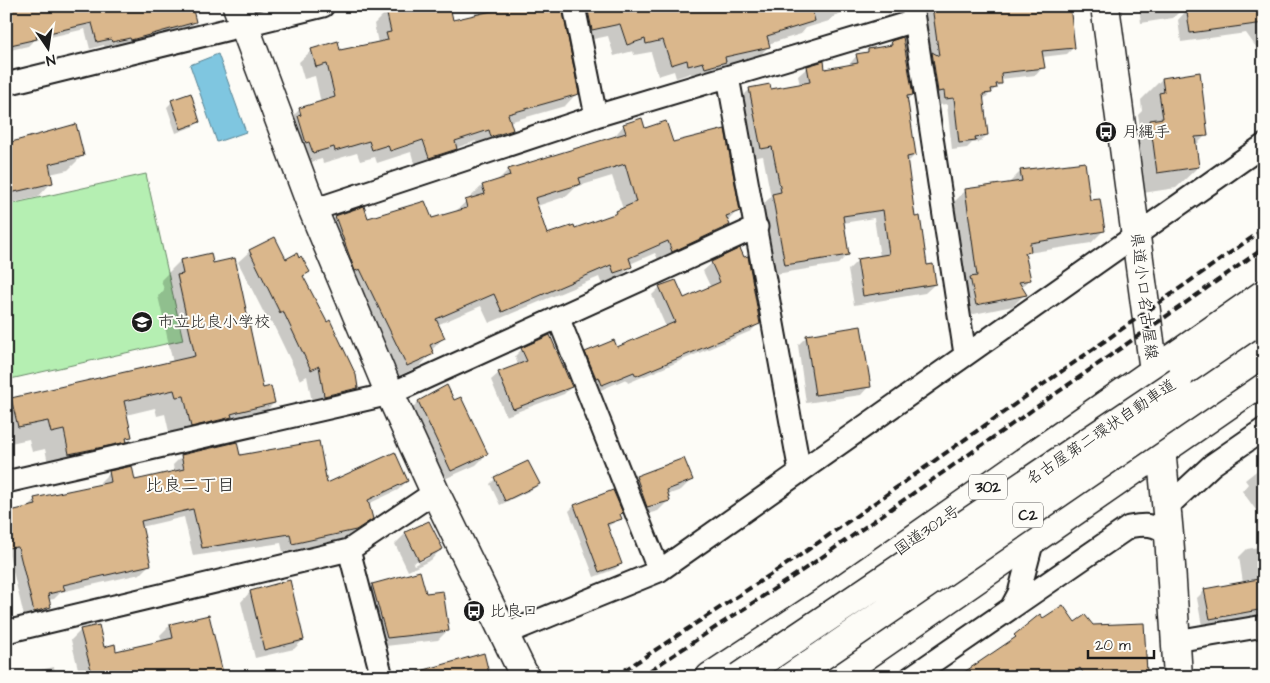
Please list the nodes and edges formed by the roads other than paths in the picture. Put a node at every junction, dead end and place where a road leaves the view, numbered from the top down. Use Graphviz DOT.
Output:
graph roads {
  1 [pos="323,6"];
  2 [pos="574,6"];
  3 [pos="1105,6"];
  4 [pos="913,14"];
  5 [pos="239,16"];
  6 [pos="728,77"];
  7 [pos="6,84"];
  8 [pos="596,116"];
  9 [pos="1264,145"];
  10 [pos="313,210"];
  11 [pos="757,227"];
  12 [pos="1136,235"];
  13 [pos="1264,294"];
  14 [pos="1264,315"];
  15 [pos="558,317"];
  16 [pos="1264,320"];
  17 [pos="1240,337"];
  18 [pos="1264,352"];
  19 [pos="965,354"];
  20 [pos="1154,371"];
  21 [pos="1264,380"];
  22 [pos="390,394"];
  23 [pos="1264,429"];
  24 [pos="1162,452"];
  25 [pos="800,472"];
  26 [pos="6,482"];
  27 [pos="434,492"];
  28 [pos="1167,507"];
  29 [pos="1169,535"];
  30 [pos="1033,540"];
  31 [pos="349,550"];
  32 [pos="659,571"];
  33 [pos="1011,608"];
  34 [pos="1264,626"];
  35 [pos="6,632"];
  36 [pos="1176,641"];
  37 [pos="509,654"];
  38 [pos="913,676"];
  39 [pos="382,677"];
  40 [pos="525,677"];
  41 [pos="710,677"];
  42 [pos="739,677"];
  43 [pos="791,677"];
  44 [pos="835,677"];
  45 [pos="1178,677"];
  1 -- 5 [label="street"];
  2 -- 8 [label="street"];
  3 -- 12 [label="main road, 県道小口名古屋線"];
  4 -- 6 [label="street"];
  4 -- 19 [label="street"];
  5 -- 7 [label="street"];
  5 -- 10 [label="main road"];
  6 -- 8 [label="street"];
  6 -- 11 [label="street"];
  8 -- 10 [label="street"];
  9 -- 12 [label="street"];
  10 -- 22 [label="main road"];
  11 -- 15 [label="street"];
  11 -- 25 [label="street"];
  12 -- 19 [label="street"];
  12 -- 20 [label="main road, 県道小口名古屋線"];
  13 -- 20 [label="main road, 国道302号 / 302"];
  14 -- 17 [label="main road"];
  15 -- 22 [label="street"];
  15 -- 32 [label="street"];
  16 -- 17 [label="main road, 名古屋第二環状自動車道 / C2"];
  17 -- 42 [label="main road, 名古屋第二環状自動車道 / C2, bridge"];
  18 -- 43 [label="main road, 名古屋第二環状自動車道 / C2, bridge"];
  19 -- 25 [label="street"];
  20 -- 24 [label="main road, 県道小口名古屋線"];
  20 -- 41 [label="main road, 国道302号 / 302"];
  21 -- 24 [label="main road"];
  22 -- 26 [label="street"];
  22 -- 27 [label="main road"];
  23 -- 28 [label="street"];
  24 -- 28 [label="main road, 県道小口名古屋線"];
  24 -- 30 [label="main road"];
  25 -- 32 [label="street"];
  27 -- 31 [label="street"];
  27 -- 37 [label="main road"];
  28 -- 29 [label="main road, 県道小口名古屋線"];
  29 -- 33 [label="street"];
  29 -- 36 [label="main road, 県道小口名古屋線"];
  30 -- 33 [label="street"];
  30 -- 44 [label="main road"];
  31 -- 35 [label="street"];
  31 -- 39 [label="street"];
  32 -- 37 [label="street"];
  33 -- 38 [label="street"];
  34 -- 36 [label="street"];
  36 -- 45 [label="main road, 県道小口名古屋線"];
  37 -- 40 [label="main road"];
}
